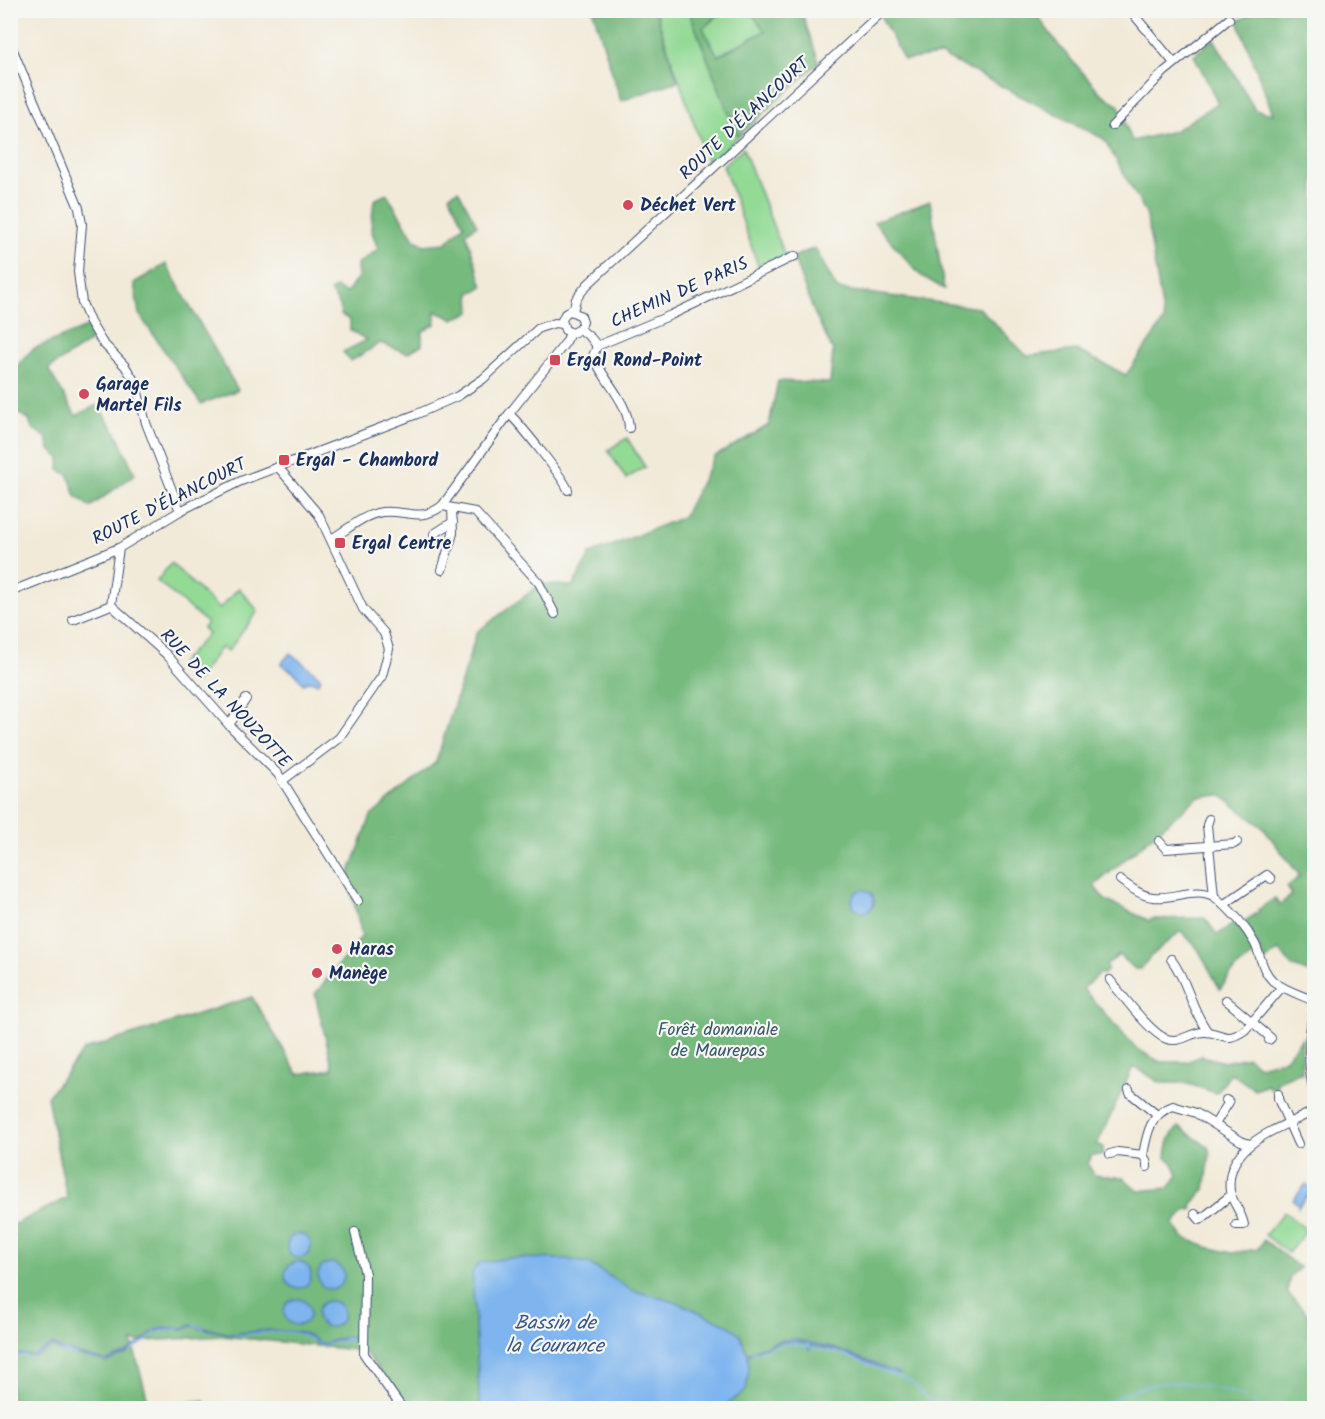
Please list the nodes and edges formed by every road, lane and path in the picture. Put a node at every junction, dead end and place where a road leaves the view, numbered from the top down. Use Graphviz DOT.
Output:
graph roads {
  1 [pos="884,10"];
  2 [pos="1130,10"];
  3 [pos="1229,19"];
  4 [pos="10,43"];
  5 [pos="1174,63"];
  6 [pos="1112,126"];
  7 [pos="795,256"];
  8 [pos="571,311"];
  9 [pos="561,324"];
  10 [pos="580,329"];
  11 [pos="570,333"];
  12 [pos="597,346"];
  13 [pos="509,414"];
  14 [pos="629,428"];
  15 [pos="278,467"];
  16 [pos="567,490"];
  17 [pos="442,506"];
  18 [pos="452,508"];
  19 [pos="180,511"];
  20 [pos="453,522"];
  21 [pos="434,534"];
  22 [pos="331,539"];
  23 [pos="119,548"];
  24 [pos="442,570"];
  25 [pos="10,592"];
  26 [pos="111,605"];
  27 [pos="555,614"];
  28 [pos="73,620"];
  29 [pos="246,699"];
  30 [pos="228,725"];
  31 [pos="282,781"];
  32 [pos="1209,819"];
  33 [pos="1159,841"];
  34 [pos="1237,842"];
  35 [pos="1209,846"];
  36 [pos="1271,879"];
  37 [pos="1120,880"];
  38 [pos="1214,897"];
  39 [pos="358,901"];
  40 [pos="1223,905"];
  41 [pos="1172,958"];
  42 [pos="1110,980"];
  43 [pos="1282,987"];
  44 [pos="1226,1000"];
  45 [pos="1314,1001"];
  46 [pos="1314,1007"];
  47 [pos="1200,1021"];
  48 [pos="1252,1022"];
  49 [pos="1208,1032"];
  50 [pos="1193,1033"];
  51 [pos="1269,1040"];
  52 [pos="1129,1090"];
  53 [pos="1278,1094"];
  54 [pos="1314,1094"];
  55 [pos="1226,1100"];
  56 [pos="1314,1111"];
  57 [pos="1156,1115"];
  58 [pos="1290,1123"];
  59 [pos="1215,1124"];
  60 [pos="1249,1144"];
  61 [pos="1298,1144"];
  62 [pos="1110,1154"];
  63 [pos="1143,1155"];
  64 [pos="1147,1167"];
  65 [pos="1231,1195"];
  66 [pos="1195,1214"];
  67 [pos="1236,1225"];
  68 [pos="355,1232"];
  69 [pos="402,1408"];
  1 -- 8 [label="street, ROUTE D'ÉLANCOURT"];
  2 -- 5 [label="street"];
  3 -- 5 [label="street"];
  4 -- 19 [label="street"];
  5 -- 6 [label="street"];
  7 -- 12 [label="street, CHEMIN DE PARIS"];
  8 -- 9 [label="street"];
  8 -- 10 [label="street"];
  9 -- 11 [label="street"];
  9 -- 15 [label="street, ROUTE D'ÉLANCOURT"];
  10 -- 11 [label="street"];
  10 -- 12 [label="street, CHEMIN DE PARIS"];
  11 -- 13 [label="street"];
  12 -- 14 [label="street"];
  13 -- 16 [label="street"];
  13 -- 17 [label="street"];
  15 -- 19 [label="street, ROUTE D'ÉLANCOURT"];
  15 -- 22 [label="street"];
  17 -- 18 [label="street"];
  17 -- 22 [label="street"];
  18 -- 20 [label="street"];
  18 -- 27 [label="street"];
  19 -- 23 [label="street, ROUTE D'ÉLANCOURT"];
  20 -- 21 [label="street"];
  20 -- 24 [label="street"];
  22 -- 31 [label="street"];
  23 -- 25 [label="street, ROUTE D'ÉLANCOURT"];
  23 -- 26 [label="street"];
  26 -- 28 [label="street"];
  26 -- 30 [label="street, RUE DE LA NOUZOTTE"];
  29 -- 30 [label="street"];
  30 -- 31 [label="street, RUE DE LA NOUZOTTE"];
  31 -- 39 [label="street, RUE DE LA NOUZOTTE"];
  32 -- 35 [label="street"];
  33 -- 35 [label="street"];
  34 -- 35 [label="street"];
  35 -- 38 [label="street"];
  36 -- 40 [label="street"];
  37 -- 38 [label="street"];
  38 -- 40 [label="street"];
  40 -- 43 [label="street"];
  41 -- 47 [label="street"];
  42 -- 50 [label="street"];
  43 -- 45 [label="street"];
  43 -- 48 [label="street"];
  44 -- 48 [label="street"];
  46 -- 54 [label="street"];
  47 -- 49 [label="street"];
  47 -- 50 [label="street"];
  48 -- 49 [label="street"];
  48 -- 51 [label="street"];
  49 -- 50 [label="street"];
  52 -- 57 [label="street"];
  53 -- 58 [label="street"];
  55 -- 59 [label="street"];
  56 -- 58 [label="street"];
  57 -- 59 [label="street"];
  57 -- 63 [label="street"];
  58 -- 60 [label="street"];
  58 -- 61 [label="street"];
  59 -- 60 [label="street"];
  60 -- 65 [label="street"];
  62 -- 63 [label="street"];
  63 -- 64 [label="street"];
  65 -- 66 [label="street"];
  65 -- 67 [label="street"];
  68 -- 69 [label="street"];
}
